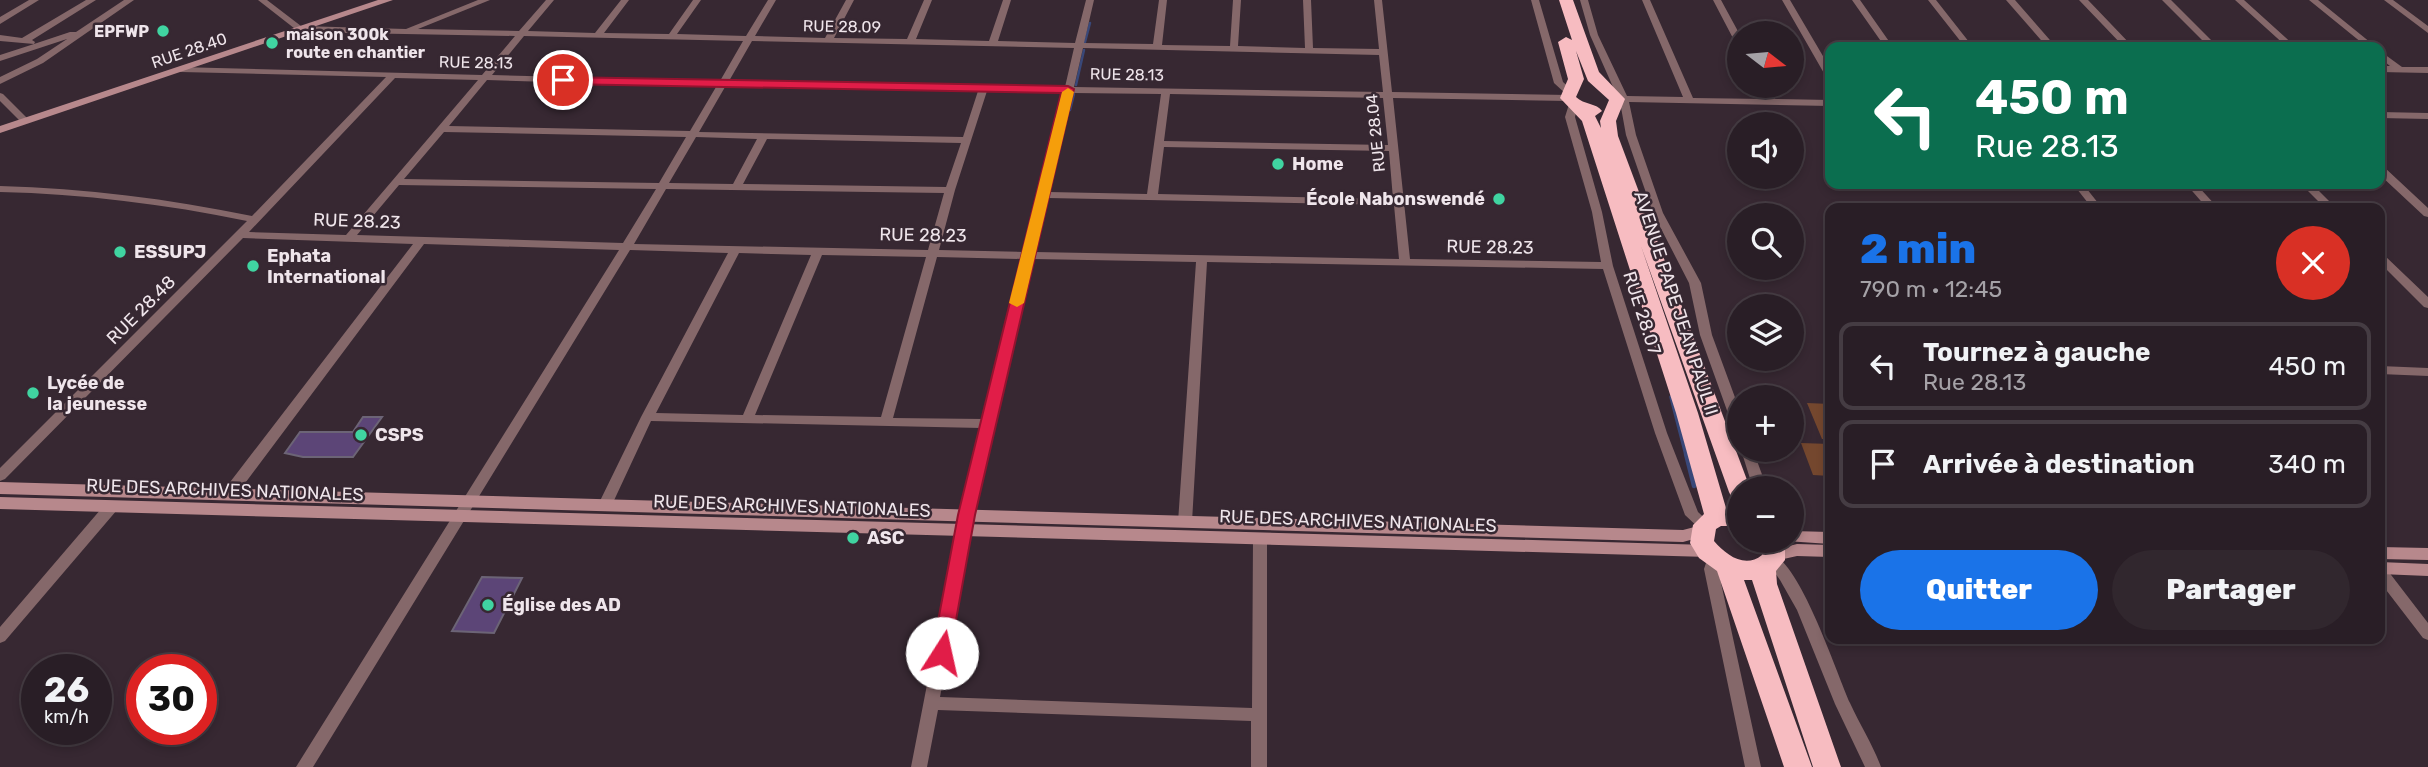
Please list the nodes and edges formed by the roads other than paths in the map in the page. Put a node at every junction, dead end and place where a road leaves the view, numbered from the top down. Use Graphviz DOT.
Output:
graph roads {
  1 [pos="35,0"];
  2 [pos="92,0"];
  3 [pos="130,0"];
  4 [pos="285,0"];
  5 [pos="388,0"];
  6 [pos="486,0"];
  7 [pos="550,0"];
  8 [pos="625,0"];
  9 [pos="697,0"];
  10 [pos="772,0"];
  11 [pos="850,0"];
  12 [pos="928,0"];
  13 [pos="1007,0"];
  14 [pos="1090,0"];
  15 [pos="1163,0"];
  16 [pos="1237,0"];
  17 [pos="1307,0"];
  18 [pos="1378,0"];
  19 [pos="1535,0"];
  20 [pos="1553,0"];
  21 [pos="1566,0"];
  22 [pos="1584,0"];
  23 [pos="1646,0"];
  24 [pos="1717,0"];
  25 [pos="1786,0"];
  26 [pos="1856,0"];
  27 [pos="1932,0"];
  28 [pos="2010,0"];
  29 [pos="2083,0"];
  30 [pos="2166,0"];
  31 [pos="2239,0"];
  32 [pos="2313,0"];
  33 [pos="2388,0"];
  34 [pos="265,3"];
  35 [pos="0,21"];
  36 [pos="1728,21"];
  37 [pos="2426,28"];
  38 [pos="86,29"];
  39 [pos="299,29"];
  40 [pos="403,32"];
  41 [pos="522,34"];
  42 [pos="598,35"];
  43 [pos="671,37"];
  44 [pos="0,38"];
  45 [pos="748,38"];
  46 [pos="829,39"];
  47 [pos="23,41"];
  48 [pos="911,41"];
  49 [pos="1885,42"];
  50 [pos="1965,42"];
  51 [pos="2048,42"];
  52 [pos="2124,42"];
  53 [pos="2209,42"];
  54 [pos="2286,42"];
  55 [pos="2366,42"];
  56 [pos="993,43"];
  57 [pos="43,44"];
  58 [pos="1080,46"];
  59 [pos="1157,46"];
  60 [pos="1234,47"];
  61 [pos="1309,49"];
  62 [pos="1383,52"];
  63 [pos="0,58"];
  64 [pos="2385,58"];
  65 [pos="1825,66"];
  66 [pos="181,69"];
  67 [pos="2385,69"];
  68 [pos="2399,69"];
  69 [pos="2428,70"];
  70 [pos="392,76"];
  71 [pos="484,78"];
  72 [pos="0,81"];
  73 [pos="722,84"];
  74 [pos="984,87"];
  75 [pos="1068,89"];
  76 [pos="1166,90"];
  77 [pos="1387,95"];
  78 [pos="0,96"];
  79 [pos="1573,98"];
  80 [pos="1769,98"];
  81 [pos="1614,99"];
  82 [pos="1689,100"];
  83 [pos="1771,102"];
  84 [pos="1825,103"];
  85 [pos="2385,115"];
  86 [pos="2428,116"];
  87 [pos="25,121"];
  88 [pos="0,130"];
  89 [pos="440,130"];
  90 [pos="691,137"];
  91 [pos="763,137"];
  92 [pos="965,140"];
  93 [pos="1159,144"];
  94 [pos="1392,148"];
  95 [pos="2385,174"];
  96 [pos="397,181"];
  97 [pos="661,187"];
  98 [pos="0,188"];
  99 [pos="736,188"];
  100 [pos="2082,189"];
  101 [pos="2196,189"];
  102 [pos="2311,189"];
  103 [pos="950,190"];
  104 [pos="1043,195"];
  105 [pos="1152,197"];
  106 [pos="1399,202"];
  107 [pos="2093,203"];
  108 [pos="2208,203"];
  109 [pos="2326,203"];
  110 [pos="2428,214"];
  111 [pos="255,220"];
  112 [pos="240,235"];
  113 [pos="349,238"];
  114 [pos="421,241"];
  115 [pos="626,246"];
  116 [pos="735,250"];
  117 [pos="818,251"];
  118 [pos="935,252"];
  119 [pos="1028,254"];
  120 [pos="1202,258"];
  121 [pos="1405,262"];
  122 [pos="2385,262"];
  123 [pos="1607,266"];
  124 [pos="2428,304"];
  125 [pos="2385,370"];
  126 [pos="2428,372"];
  127 [pos="1727,394"];
  128 [pos="647,417"];
  129 [pos="748,418"];
  130 [pos="886,421"];
  131 [pos="988,424"];
  132 [pos="0,476"];
  133 [pos="1734,476"];
  134 [pos="0,488"];
  135 [pos="229,494"];
  136 [pos="466,501"];
  137 [pos="0,503"];
  138 [pos="605,505"];
  139 [pos="112,506"];
  140 [pos="457,516"];
  141 [pos="1185,522"];
  142 [pos="965,523"];
  143 [pos="1804,537"];
  144 [pos="1260,538"];
  145 [pos="1716,538"];
  146 [pos="1825,538"];
  147 [pos="1825,551"];
  148 [pos="2385,553"];
  149 [pos="2428,554"];
  150 [pos="1771,556"];
  151 [pos="2385,570"];
  152 [pos="2428,570"];
  153 [pos="2385,577"];
  154 [pos="2428,634"];
  155 [pos="0,637"];
  156 [pos="933,703"];
  157 [pos="1259,715"];
  158 [pos="304,767"];
  159 [pos="919,767"];
  160 [pos="1259,767"];
  161 [pos="1753,767"];
  162 [pos="1798,767"];
  163 [pos="1826,767"];
  164 [pos="1873,767"];
  1 -- 35 [label="street"];
  2 -- 47 [label="street"];
  3 -- 38 [label="street"];
  4 -- 34 [label="street"];
  5 -- 39 [label="street, RUE 28.40"];
  6 -- 40 [label="street"];
  7 -- 41 [label="street"];
  8 -- 42 [label="street"];
  9 -- 43 [label="street"];
  10 -- 45 [label="street"];
  11 -- 46 [label="street"];
  12 -- 48 [label="street"];
  13 -- 56 [label="street"];
  14 -- 58 [label="street"];
  15 -- 59 [label="street"];
  16 -- 60 [label="street"];
  17 -- 61 [label="street"];
  18 -- 62 [label="street, RUE 28.04"];
  19 -- 79 [label="street, RUE 28.07"];
  20 -- 79 [label="highway, AVENUE PAPE JEAN PAUL II"];
  21 -- 81 [label="highway, AVENUE PAPE JEAN PAUL II"];
  22 -- 81 [label="street"];
  23 -- 82 [label="street"];
  24 -- 36 [label="street"];
  25 -- 65 [label="street"];
  26 -- 49 [label="street"];
  27 -- 50 [label="street"];
  28 -- 51 [label="street"];
  29 -- 52 [label="street"];
  30 -- 53 [label="street"];
  31 -- 54 [label="street"];
  32 -- 55 [label="street"];
  33 -- 37 [label="street"];
  34 -- 39 [label="street"];
  38 -- 57 [label="street"];
  38 -- 72 [label="street"];
  39 -- 40 [label="street, RUE 28.09"];
  39 -- 66 [label="street, RUE 28.40"];
  40 -- 41 [label="street, RUE 28.09"];
  41 -- 42 [label="street, RUE 28.09"];
  41 -- 71 [label="street"];
  42 -- 43 [label="street, RUE 28.09"];
  43 -- 45 [label="street, RUE 28.09"];
  44 -- 47 [label="street"];
  45 -- 46 [label="street, RUE 28.09"];
  45 -- 73 [label="street"];
  46 -- 48 [label="street, RUE 28.09"];
  47 -- 57 [label="street"];
  48 -- 56 [label="street, RUE 28.09"];
  56 -- 58 [label="street, RUE 28.09"];
  57 -- 63 [label="street"];
  58 -- 59 [label="street, RUE 28.09"];
  58 -- 75 [label="street"];
  59 -- 60 [label="street, RUE 28.09"];
  60 -- 61 [label="street, RUE 28.09"];
  61 -- 62 [label="street, RUE 28.09"];
  62 -- 77 [label="street, RUE 28.04"];
  64 -- 68 [label="street"];
  66 -- 70 [label="street, RUE 28.13"];
  66 -- 87 [label="street, RUE 28.40"];
  67 -- 68 [label="street"];
  68 -- 69 [label="street"];
  70 -- 71 [label="street, RUE 28.13"];
  70 -- 111 [label="street, RUE 28.48"];
  71 -- 73 [label="street, RUE 28.13"];
  71 -- 89 [label="street"];
  73 -- 74 [label="street, RUE 28.13"];
  73 -- 90 [label="street"];
  74 -- 75 [label="street, RUE 28.13"];
  74 -- 92 [label="street"];
  75 -- 76 [label="street, RUE 28.13"];
  75 -- 104 [label="street"];
  76 -- 77 [label="street, RUE 28.13"];
  76 -- 93 [label="street"];
  77 -- 79 [label="street, RUE 28.13"];
  77 -- 94 [label="street, RUE 28.04"];
  78 -- 87 [label="street"];
  79 -- 81 [label="highway"];
  79 -- 81 [label="highway"];
  79 -- 123 [label="street, RUE 28.07"];
  79 -- 145 [label="highway, AVENUE PAPE JEAN PAUL II"];
  80 -- 83 [label="street"];
  81 -- 82 [label="street"];
  81 -- 127 [label="street"];
  81 -- 133 [label="highway, AVENUE PAPE JEAN PAUL II"];
  82 -- 83 [label="street"];
  83 -- 84 [label="street"];
  85 -- 86 [label="street"];
  87 -- 88 [label="street, RUE 28.40"];
  89 -- 90 [label="street"];
  89 -- 96 [label="street"];
  90 -- 91 [label="street"];
  90 -- 97 [label="street"];
  91 -- 92 [label="street"];
  91 -- 99 [label="street"];
  92 -- 103 [label="street"];
  93 -- 94 [label="street"];
  93 -- 105 [label="street"];
  94 -- 106 [label="street, RUE 28.04"];
  95 -- 110 [label="street"];
  96 -- 97 [label="street"];
  96 -- 113 [label="street"];
  97 -- 99 [label="street"];
  97 -- 115 [label="street"];
  98 -- 111 [label="street"];
  99 -- 103 [label="street"];
  100 -- 107 [label="street"];
  101 -- 108 [label="street"];
  102 -- 109 [label="street"];
  103 -- 118 [label="street"];
  104 -- 105 [label="street"];
  104 -- 119 [label="street"];
  105 -- 106 [label="street"];
  106 -- 121 [label="street, RUE 28.04"];
  111 -- 112 [label="street, RUE 28.48"];
  112 -- 113 [label="street, RUE 28.23"];
  112 -- 132 [label="street, RUE 28.48"];
  113 -- 114 [label="street, RUE 28.23"];
  114 -- 115 [label="street, RUE 28.23"];
  114 -- 135 [label="street"];
  115 -- 116 [label="street, RUE 28.23"];
  115 -- 136 [label="street"];
  116 -- 117 [label="street, RUE 28.23"];
  116 -- 128 [label="street"];
  117 -- 118 [label="street, RUE 28.23"];
  117 -- 129 [label="street"];
  118 -- 119 [label="street, RUE 28.23"];
  118 -- 130 [label="street"];
  119 -- 120 [label="street, RUE 28.23"];
  119 -- 131 [label="street"];
  120 -- 121 [label="street, RUE 28.23"];
  120 -- 141 [label="street"];
  121 -- 123 [label="street, RUE 28.23"];
  122 -- 124 [label="street"];
  123 -- 145 [label="street, RUE 28.07"];
  125 -- 126 [label="street"];
  128 -- 129 [label="street"];
  128 -- 138 [label="street"];
  129 -- 130 [label="street"];
  130 -- 131 [label="street"];
  131 -- 142 [label="street"];
  134 -- 135 [label="street, RUE DES ARCHIVES NATIONALES"];
  135 -- 136 [label="street, RUE DES ARCHIVES NATIONALES"];
  136 -- 138 [label="street, RUE DES ARCHIVES NATIONALES"];
  136 -- 140 [label="street"];
  137 -- 139 [label="street, RUE DES ARCHIVES NATIONALES"];
  138 -- 142 [label="street, RUE DES ARCHIVES NATIONALES"];
  139 -- 140 [label="street, RUE DES ARCHIVES NATIONALES"];
  139 -- 155 [label="street"];
  140 -- 142 [label="street, RUE DES ARCHIVES NATIONALES"];
  140 -- 158 [label="street"];
  141 -- 142 [label="street, RUE DES ARCHIVES NATIONALES"];
  141 -- 145 [label="street, RUE DES ARCHIVES NATIONALES"];
  142 -- 144 [label="street, RUE DES ARCHIVES NATIONALES"];
  142 -- 156 [label="street"];
  143 -- 146 [label="street"];
  144 -- 145 [label="street, RUE DES ARCHIVES NATIONALES"];
  144 -- 157 [label="street"];
  145 -- 150 [label="highway"];
  145 -- 161 [label="street"];
  145 -- 162 [label="highway, AVENUE PAPE JEAN PAUL II"];
  147 -- 150 [label="street"];
  148 -- 149 [label="street"];
  150 -- 163 [label="highway"];
  150 -- 164 [label="street"];
  151 -- 152 [label="street"];
  153 -- 154 [label="street"];
  156 -- 157 [label="street"];
  156 -- 159 [label="street"];
  157 -- 160 [label="street"];
}
